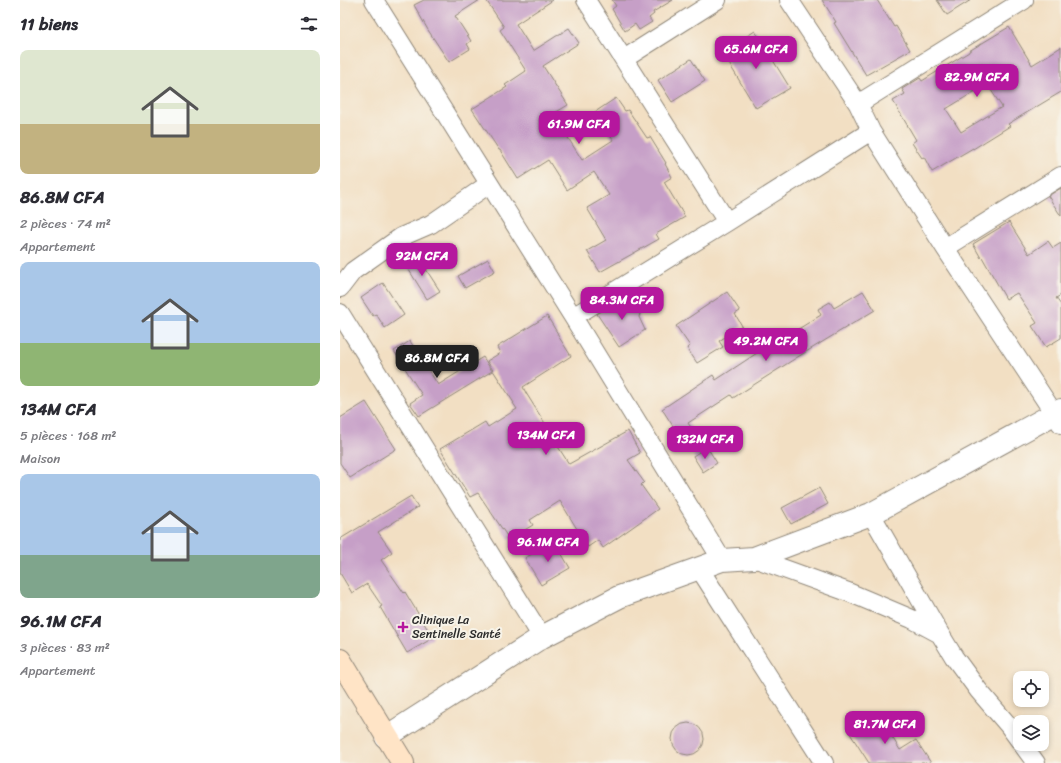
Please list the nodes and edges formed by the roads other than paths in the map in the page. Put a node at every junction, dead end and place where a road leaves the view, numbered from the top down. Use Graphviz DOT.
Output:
graph roads {
  1 [pos="586,0"];
  2 [pos="717,0"];
  3 [pos="789,0"];
  4 [pos="1024,0"];
  5 [pos="376,1"];
  6 [pos="624,59"];
  7 [pos="858,104"];
  8 [pos="870,131"];
  9 [pos="1061,176"];
  10 [pos="490,184"];
  11 [pos="727,222"];
  12 [pos="945,248"];
  13 [pos="340,288"];
  14 [pos="340,313"];
  15 [pos="573,317"];
  16 [pos="1059,416"];
  17 [pos="871,514"];
  18 [pos="754,558"];
  19 [pos="722,560"];
  20 [pos="699,568"];
  21 [pos="940,634"];
  22 [pos="542,637"];
  23 [pos="340,660"];
  24 [pos="1013,731"];
  25 [pos="386,737"];
  26 [pos="1027,751"];
  27 [pos="402,763"];
  28 [pos="824,763"];
  29 [pos="1036,763"];
  1 -- 6 [label="street"];
  2 -- 6 [label="street"];
  3 -- 7 [label="street"];
  4 -- 7 [label="street"];
  5 -- 10 [label="street"];
  6 -- 11 [label="street"];
  7 -- 8 [label="street"];
  8 -- 11 [label="street"];
  8 -- 12 [label="street"];
  9 -- 12 [label="street"];
  10 -- 13 [label="street"];
  10 -- 15 [label="street"];
  11 -- 15 [label="street"];
  12 -- 16 [label="street"];
  14 -- 22 [label="street"];
  15 -- 19 [label="street"];
  16 -- 17 [label="street"];
  17 -- 18 [label="street"];
  17 -- 21 [label="street"];
  18 -- 19 [label="street"];
  18 -- 21 [label="street"];
  19 -- 20 [label="street"];
  20 -- 22 [label="street"];
  20 -- 28 [label="street"];
  21 -- 24 [label="street"];
  22 -- 25 [label="street"];
  23 -- 25 [label="main road"];
  25 -- 27 [label="main road"];
  26 -- 29 [label="street"];
}
